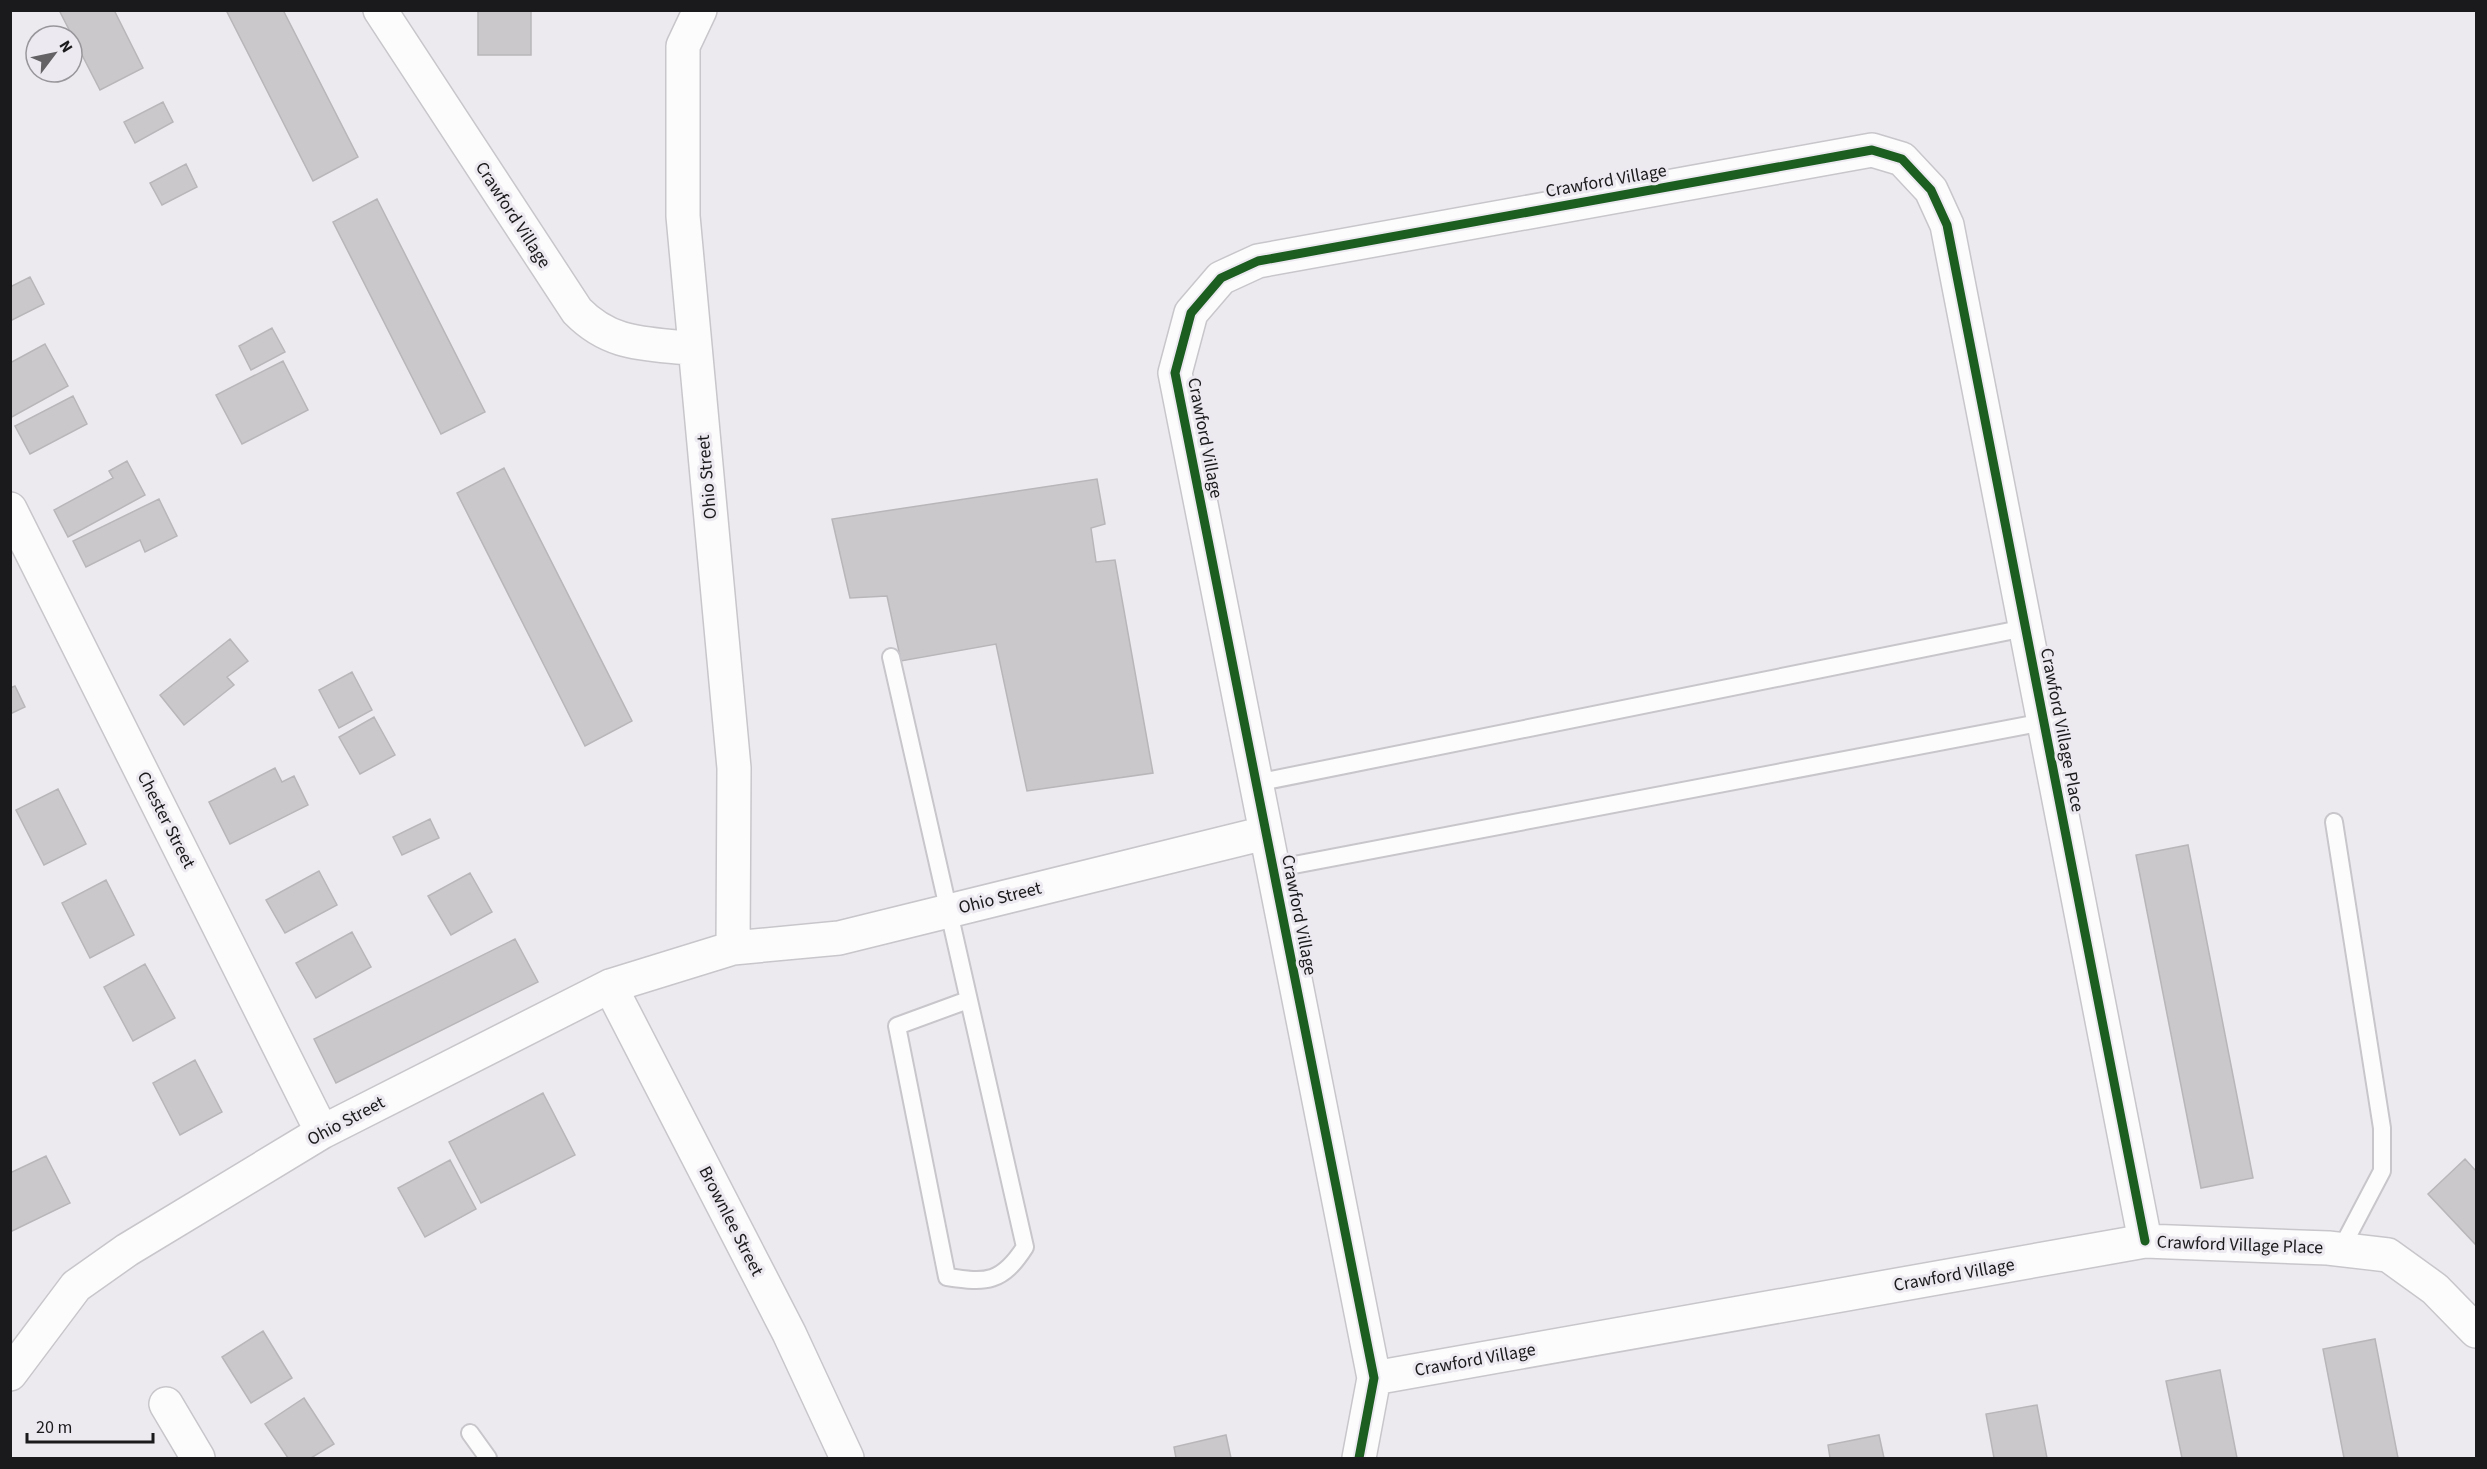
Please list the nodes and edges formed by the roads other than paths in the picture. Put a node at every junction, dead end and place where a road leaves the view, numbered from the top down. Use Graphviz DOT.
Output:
graph roads {
  1 [pos="380,10"];
  2 [pos="700,10"];
  3 [pos="1947,225"];
  4 [pos="696,349"];
  5 [pos="10,509"];
  6 [pos="2025,628"];
  7 [pos="891,657"];
  8 [pos="2044,723"];
  9 [pos="1256,783"];
  10 [pos="2334,822"];
  11 [pos="1265,833"];
  12 [pos="1273,869"];
  13 [pos="948,911"];
  14 [pos="733,948"];
  15 [pos="610,986"];
  16 [pos="968,1000"];
  17 [pos="322,1132"];
  18 [pos="2145,1241"];
  19 [pos="2341,1249"];
  20 [pos="2476,1331"];
  21 [pos="11,1373"];
  22 [pos="1374,1378"];
  23 [pos="166,1404"];
  24 [pos="470,1432"];
  25 [pos="198,1458"];
  26 [pos="488,1458"];
  27 [pos="847,1458"];
  28 [pos="1359,1458"];
  1 -- 4 [label="street, Crawford Village"];
  2 -- 4 [label="street, Ohio Street"];
  3 -- 6 [label="street, Crawford Village Place"];
  3 -- 9 [label="street, Crawford Village"];
  4 -- 14 [label="street, Ohio Street"];
  5 -- 17 [label="street, Chester Street"];
  6 -- 8 [label="street, Crawford Village Place"];
  6 -- 9 [label="lane"];
  7 -- 13 [label="lane"];
  8 -- 12 [label="lane"];
  8 -- 18 [label="street, Crawford Village Place"];
  9 -- 11 [label="street, Crawford Village"];
  10 -- 19 [label="lane"];
  11 -- 12 [label="street, Crawford Village"];
  11 -- 13 [label="street, Ohio Street"];
  12 -- 22 [label="street, Crawford Village"];
  13 -- 14 [label="street, Ohio Street"];
  13 -- 16 [label="lane"];
  14 -- 15 [label="street, Ohio Street"];
  15 -- 17 [label="street, Ohio Street"];
  15 -- 27 [label="street, Brownlee Street"];
  16 -- 16 [label="lane"];
  17 -- 21 [label="street, Ohio Street"];
  18 -- 19 [label="street, Crawford Village Place"];
  18 -- 22 [label="street, Crawford Village"];
  19 -- 20 [label="street, Crawford Village Place"];
  22 -- 28 [label="street"];
  23 -- 25 [label="street"];
  24 -- 26 [label="lane"];
}
